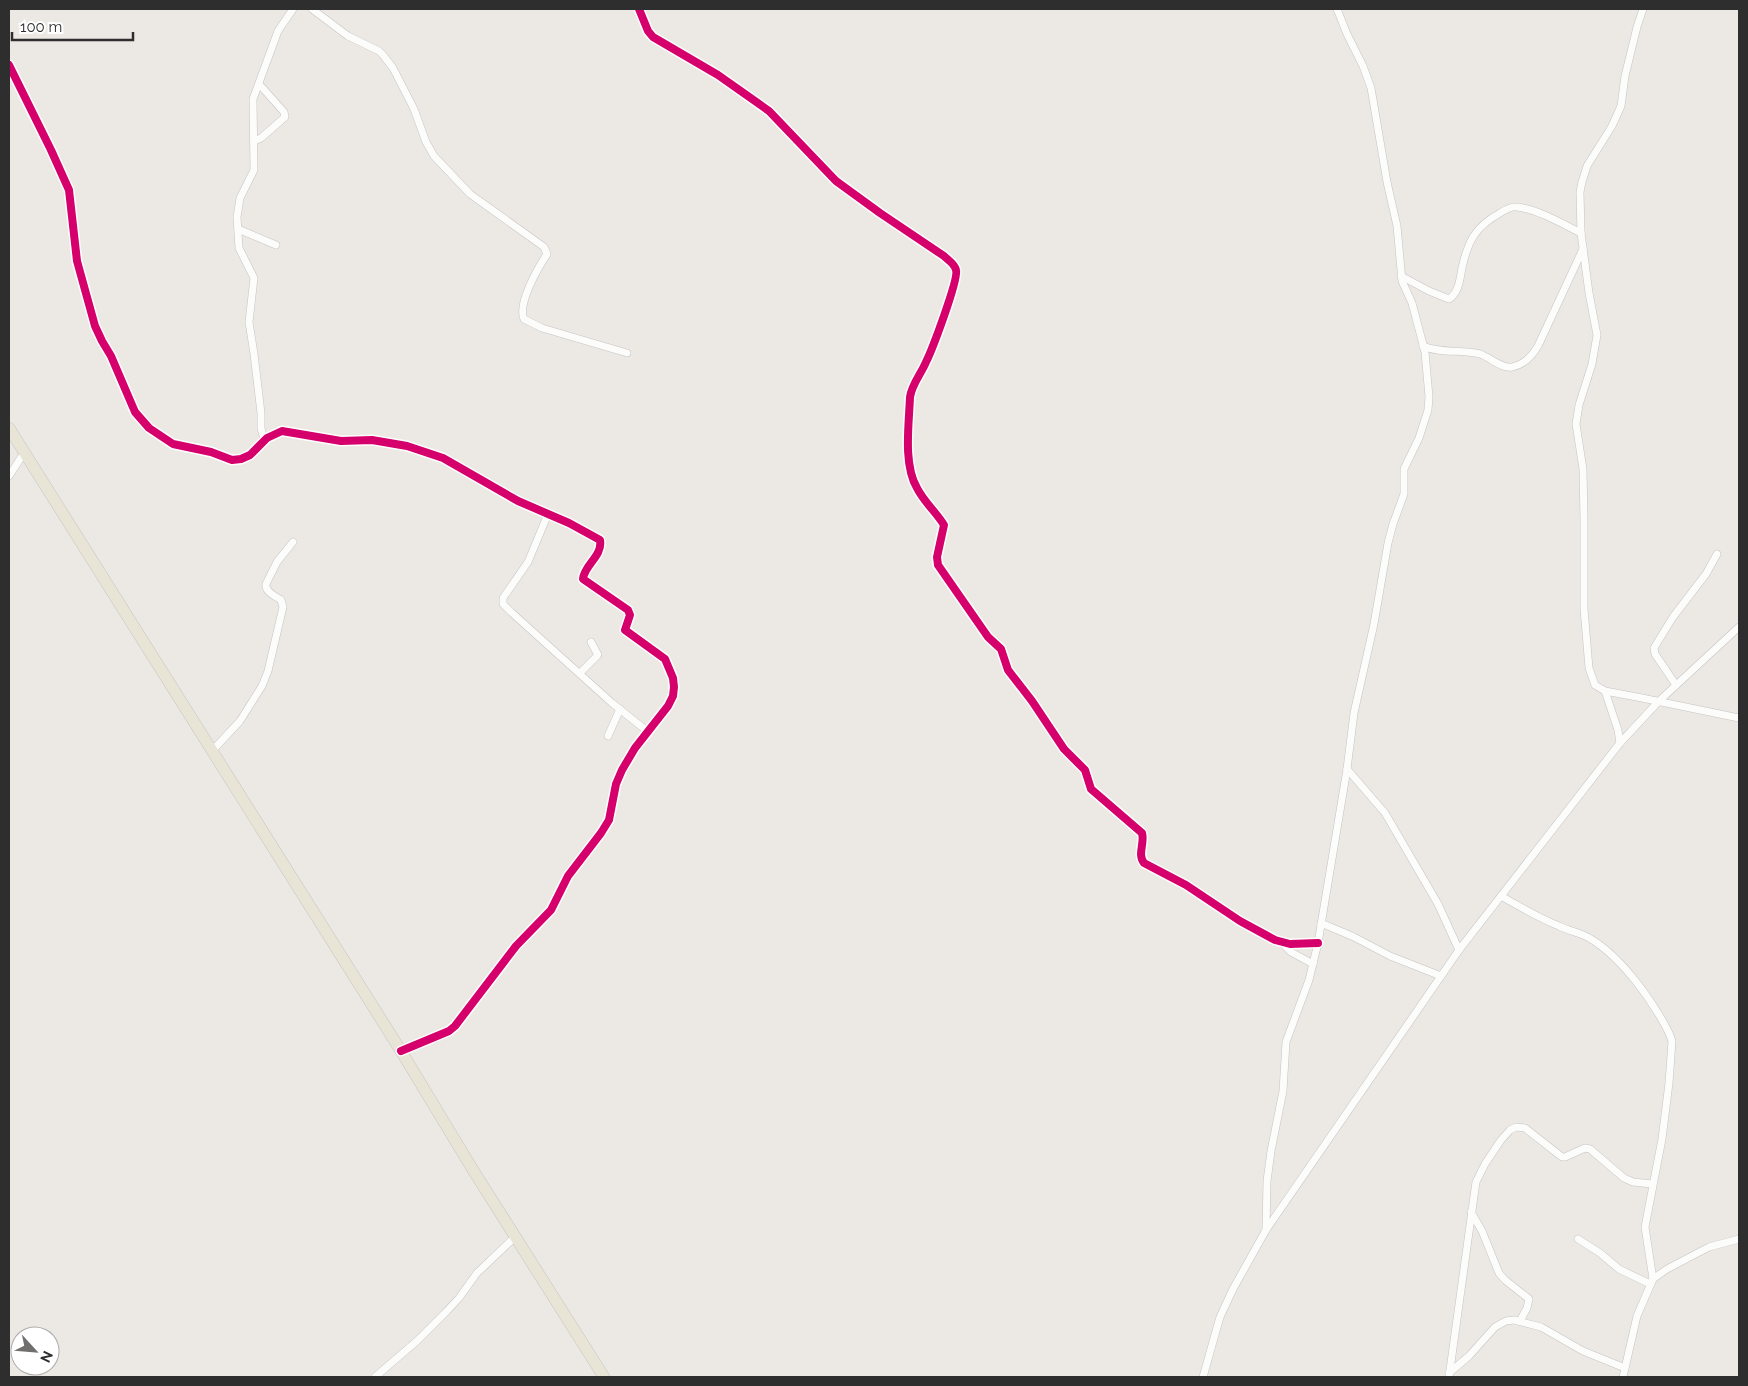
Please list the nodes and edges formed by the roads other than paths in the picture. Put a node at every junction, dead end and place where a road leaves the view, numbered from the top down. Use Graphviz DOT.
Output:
graph roads {
  1 [pos="293,9"];
  2 [pos="312,9"];
  3 [pos="639,9"];
  4 [pos="1337,9"];
  5 [pos="1643,9"];
  6 [pos="9,65"];
  7 [pos="259,84"];
  8 [pos="254,141"];
  9 [pos="238,229"];
  10 [pos="1581,233"];
  11 [pos="276,245"];
  12 [pos="1583,249"];
  13 [pos="1401,276"];
  14 [pos="1423,346"];
  15 [pos="627,353"];
  16 [pos="9,428"];
  17 [pos="264,440"];
  18 [pos="24,453"];
  19 [pos="9,476"];
  20 [pos="548,514"];
  21 [pos="293,542"];
  22 [pos="1717,554"];
  23 [pos="1739,627"];
  24 [pos="591,642"];
  25 [pos="580,673"];
  26 [pos="1676,685"];
  27 [pos="1605,691"];
  28 [pos="1660,702"];
  29 [pos="620,709"];
  30 [pos="1739,718"];
  31 [pos="647,731"];
  32 [pos="608,736"];
  33 [pos="1620,743"];
  34 [pos="212,752"];
  35 [pos="1347,769"];
  36 [pos="1501,896"];
  37 [pos="1321,923"];
  38 [pos="1281,942"];
  39 [pos="1318,943"];
  40 [pos="1459,950"];
  41 [pos="1313,964"];
  42 [pos="1441,976"];
  43 [pos="401,1051"];
  44 [pos="1652,1184"];
  45 [pos="1471,1212"];
  46 [pos="1266,1230"];
  47 [pos="516,1236"];
  48 [pos="1578,1239"];
  49 [pos="1739,1240"];
  50 [pos="1651,1282"];
  51 [pos="1520,1321"];
  52 [pos="1625,1368"];
  53 [pos="1449,1375"];
  54 [pos="375,1377"];
  55 [pos="604,1377"];
  56 [pos="1203,1377"];
  57 [pos="1623,1377"];
  1 -- 7 [label="street"];
  2 -- 15 [label="street"];
  3 -- 38 [label="street"];
  4 -- 13 [label="street"];
  5 -- 10 [label="street"];
  6 -- 17 [label="street"];
  7 -- 8 [label="street"];
  7 -- 8 [label="street"];
  8 -- 9 [label="street"];
  9 -- 11 [label="street"];
  9 -- 17 [label="street"];
  10 -- 12 [label="street"];
  10 -- 13 [label="street"];
  12 -- 14 [label="street"];
  12 -- 27 [label="street"];
  13 -- 14 [label="street"];
  14 -- 35 [label="street"];
  16 -- 18 [label="main road"];
  17 -- 20 [label="street"];
  18 -- 19 [label="street"];
  18 -- 34 [label="main road"];
  20 -- 25 [label="street"];
  20 -- 31 [label="street"];
  21 -- 34 [label="street"];
  22 -- 26 [label="street"];
  23 -- 26 [label="street"];
  24 -- 25 [label="street"];
  25 -- 29 [label="street"];
  26 -- 28 [label="street"];
  27 -- 28 [label="street"];
  27 -- 33 [label="street"];
  28 -- 30 [label="street"];
  28 -- 33 [label="street"];
  29 -- 31 [label="street"];
  29 -- 32 [label="street"];
  31 -- 43 [label="street"];
  33 -- 36 [label="street"];
  34 -- 43 [label="main road"];
  35 -- 37 [label="street"];
  35 -- 40 [label="street"];
  36 -- 40 [label="street"];
  36 -- 44 [label="street"];
  37 -- 39 [label="street"];
  37 -- 42 [label="street"];
  38 -- 39 [label="street"];
  38 -- 41 [label="street"];
  39 -- 41 [label="street"];
  40 -- 42 [label="street"];
  41 -- 46 [label="street"];
  42 -- 46 [label="street"];
  43 -- 47 [label="main road"];
  44 -- 45 [label="street"];
  44 -- 50 [label="street"];
  45 -- 51 [label="street"];
  45 -- 53 [label="street"];
  46 -- 56 [label="street"];
  47 -- 54 [label="street"];
  47 -- 55 [label="main road"];
  48 -- 50 [label="street"];
  49 -- 50 [label="street"];
  50 -- 52 [label="street"];
  51 -- 52 [label="street"];
  51 -- 53 [label="street"];
  52 -- 57 [label="street"];
}
